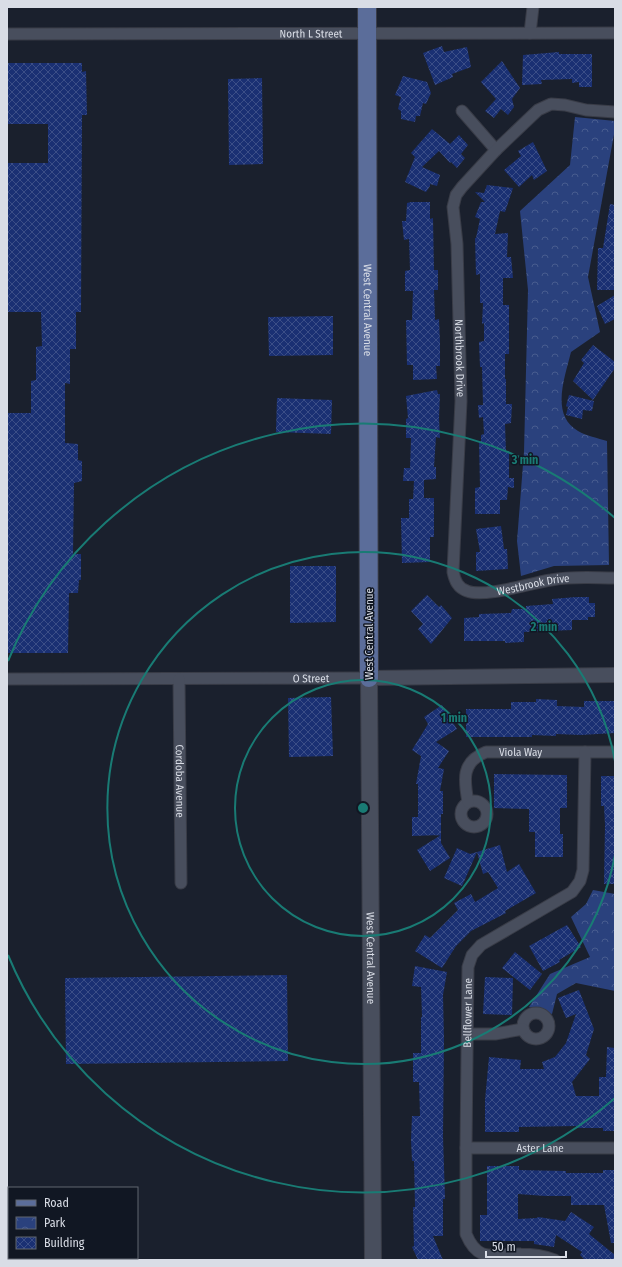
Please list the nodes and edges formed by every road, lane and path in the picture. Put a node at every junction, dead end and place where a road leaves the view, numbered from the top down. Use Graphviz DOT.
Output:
graph roads {
  1 [pos="367,7"];
  2 [pos="533,7"];
  3 [pos="615,32"];
  4 [pos="530,33"];
  5 [pos="7,34"];
  6 [pos="367,34"];
  7 [pos="462,111"];
  8 [pos="615,112"];
  9 [pos="496,150"];
  10 [pos="615,578"];
  11 [pos="455,581"];
  12 [pos="615,674"];
  13 [pos="369,678"];
  14 [pos="7,679"];
  15 [pos="179,679"];
  16 [pos="585,752"];
  17 [pos="615,752"];
  18 [pos="468,802"];
  19 [pos="181,882"];
  20 [pos="523,1030"];
  21 [pos="468,1034"];
  22 [pos="466,1148"];
  23 [pos="615,1148"];
  24 [pos="373,1260"];
  25 [pos="555,1260"];
  1 -- 6 [label="main road, West Central Avenue"];
  2 -- 4 [label="street"];
  3 -- 4 [label="street, North L Street"];
  4 -- 6 [label="street, North L Street"];
  5 -- 6 [label="street, North L Street"];
  6 -- 13 [label="main road, West Central Avenue"];
  7 -- 9 [label="street"];
  8 -- 9 [label="street, Northbrook Drive"];
  9 -- 11 [label="street, Northbrook Drive"];
  10 -- 11 [label="street, Westbrook Drive"];
  12 -- 13 [label="street, O Street"];
  13 -- 15 [label="street, O Street"];
  13 -- 24 [label="main road, West Central Avenue"];
  14 -- 15 [label="street, O Street"];
  15 -- 19 [label="street, Cordoba Avenue"];
  16 -- 17 [label="street, Viola Way"];
  16 -- 18 [label="street, Viola Way"];
  16 -- 21 [label="street, Bellflower Lane"];
  20 -- 21 [label="street"];
  21 -- 22 [label="street, Bellflower Lane"];
  22 -- 23 [label="street, Aster Lane"];
  22 -- 25 [label="street, Bellflower Lane"];
}
